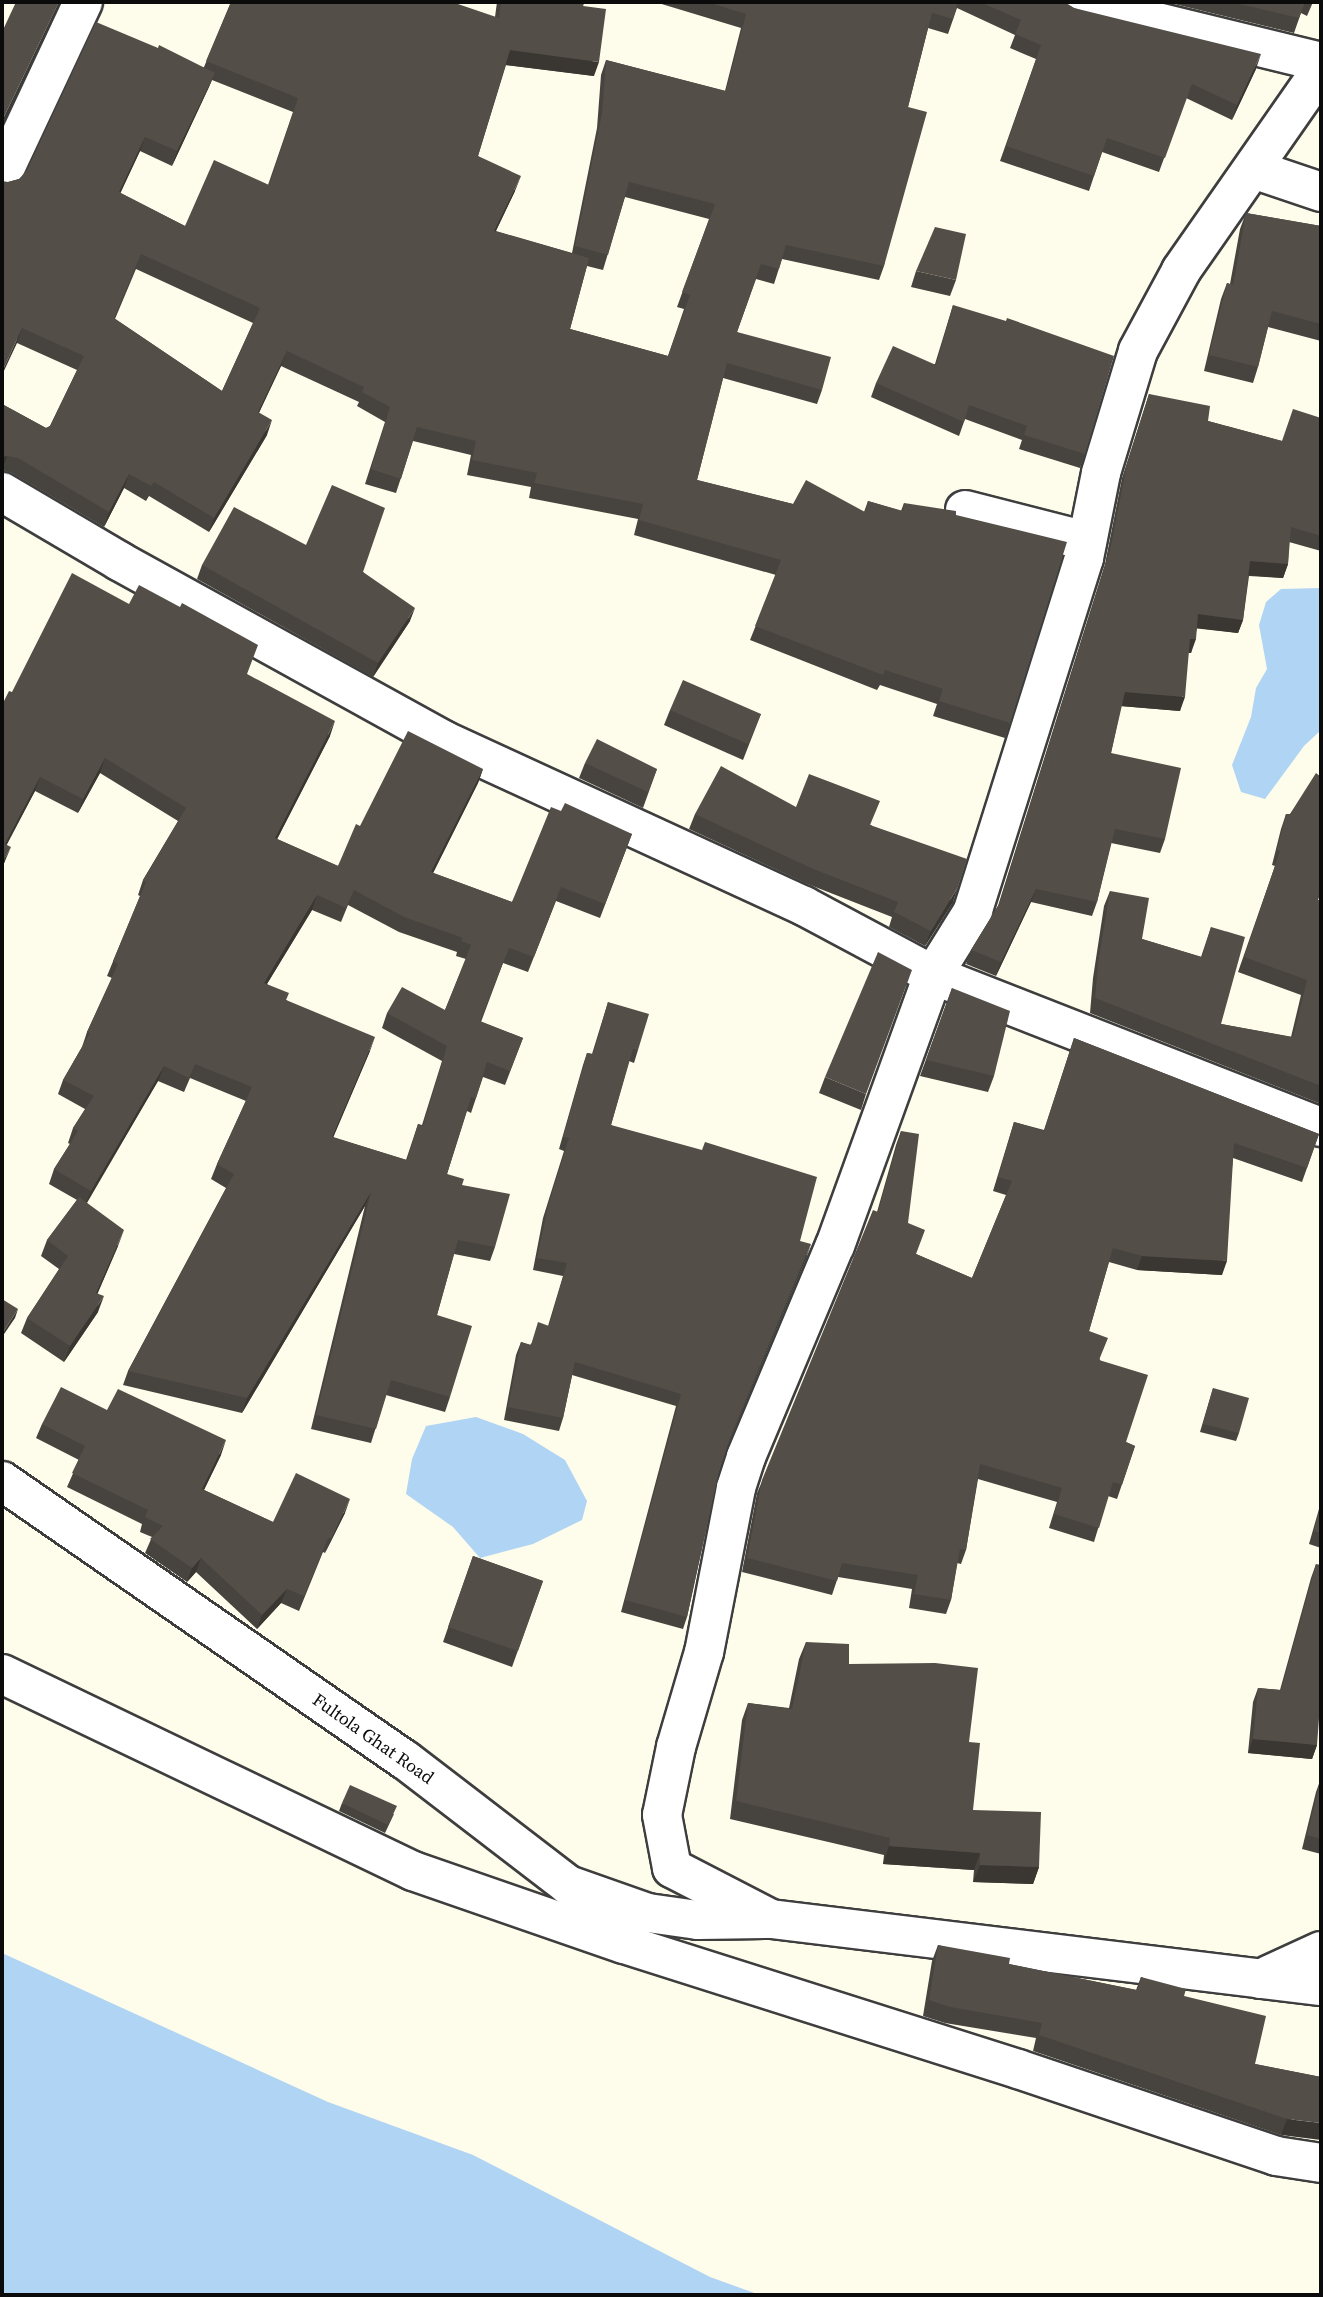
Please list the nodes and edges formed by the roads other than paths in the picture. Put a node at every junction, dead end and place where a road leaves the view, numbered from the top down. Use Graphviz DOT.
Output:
graph roads {
  1 [pos="83,2"];
  2 [pos="1075,2"];
  3 [pos="1321,62"];
  4 [pos="1321,70"];
  5 [pos="1253,169"];
  6 [pos="2,175"];
  7 [pos="1321,192"];
  8 [pos="2,492"];
  9 [pos="965,510"];
  10 [pos="1087,541"];
  11 [pos="933,975"];
  12 [pos="1321,1127"];
  13 [pos="2,1481"];
  14 [pos="2,1674"];
  15 [pos="771,1919"];
  16 [pos="1321,1951"];
  17 [pos="1261,1979"];
  18 [pos="1321,1986"];
  19 [pos="1321,2163"];
  1 -- 6 [label="street"];
  2 -- 3 [label="street"];
  4 -- 5 [label="street"];
  5 -- 7 [label="street"];
  5 -- 10 [label="street"];
  8 -- 11 [label="street"];
  9 -- 10 [label="street"];
  10 -- 11 [label="street"];
  11 -- 12 [label="street"];
  11 -- 15 [label="street"];
  13 -- 15 [label="street, Fultola Ghat Road"];
  14 -- 19 [label="street"];
  15 -- 17 [label="street"];
  16 -- 17 [label="street"];
  17 -- 18 [label="street"];
}
